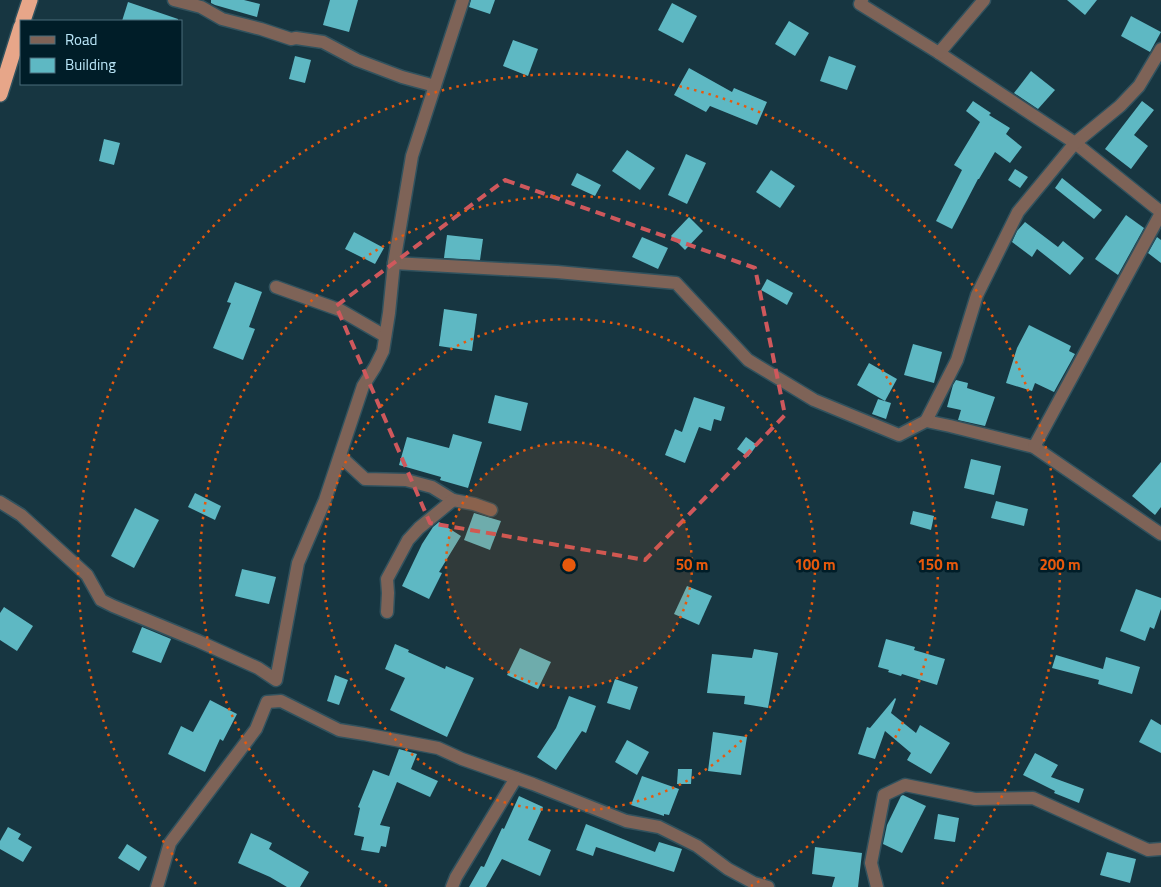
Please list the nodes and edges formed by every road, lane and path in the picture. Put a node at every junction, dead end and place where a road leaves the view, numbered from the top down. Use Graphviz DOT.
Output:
graph roads {
  1 [pos="30,0"];
  2 [pos="174,0"];
  3 [pos="463,0"];
  4 [pos="862,0"];
  5 [pos="984,0"];
  6 [pos="23,20"];
  7 [pos="20,30"];
  8 [pos="1161,49"];
  9 [pos="939,53"];
  10 [pos="435,86"];
  11 [pos="0,94"];
  12 [pos="1075,143"];
  13 [pos="1161,212"];
  14 [pos="394,263"];
  15 [pos="276,287"];
  16 [pos="385,336"];
  17 [pos="926,421"];
  18 [pos="1034,446"];
  19 [pos="340,456"];
  20 [pos="453,500"];
  21 [pos="0,502"];
  22 [pos="491,510"];
  23 [pos="1161,534"];
  24 [pos="387,612"];
  25 [pos="276,680"];
  26 [pos="281,701"];
  27 [pos="516,778"];
  28 [pos="1161,849"];
  29 [pos="156,887"];
  30 [pos="452,887"];
  31 [pos="768,887"];
  32 [pos="877,887"];
  1 -- 6 [label="highway"];
  2 -- 10 [label="street"];
  3 -- 10 [label="street"];
  4 -- 9 [label="street"];
  5 -- 9 [label="street"];
  7 -- 11 [label="highway"];
  8 -- 12 [label="street"];
  9 -- 12 [label="street"];
  10 -- 14 [label="street"];
  12 -- 13 [label="street"];
  12 -- 17 [label="street"];
  13 -- 18 [label="street"];
  14 -- 16 [label="street"];
  14 -- 17 [label="street"];
  15 -- 16 [label="street"];
  16 -- 19 [label="street"];
  17 -- 18 [label="street"];
  18 -- 23 [label="street"];
  19 -- 20 [label="street"];
  19 -- 25 [label="street"];
  20 -- 22 [label="street"];
  20 -- 24 [label="street"];
  21 -- 25 [label="street"];
  25 -- 26 [label="street"];
  26 -- 27 [label="street"];
  26 -- 29 [label="street"];
  27 -- 30 [label="street"];
  27 -- 31 [label="street"];
  28 -- 32 [label="street"];
}
